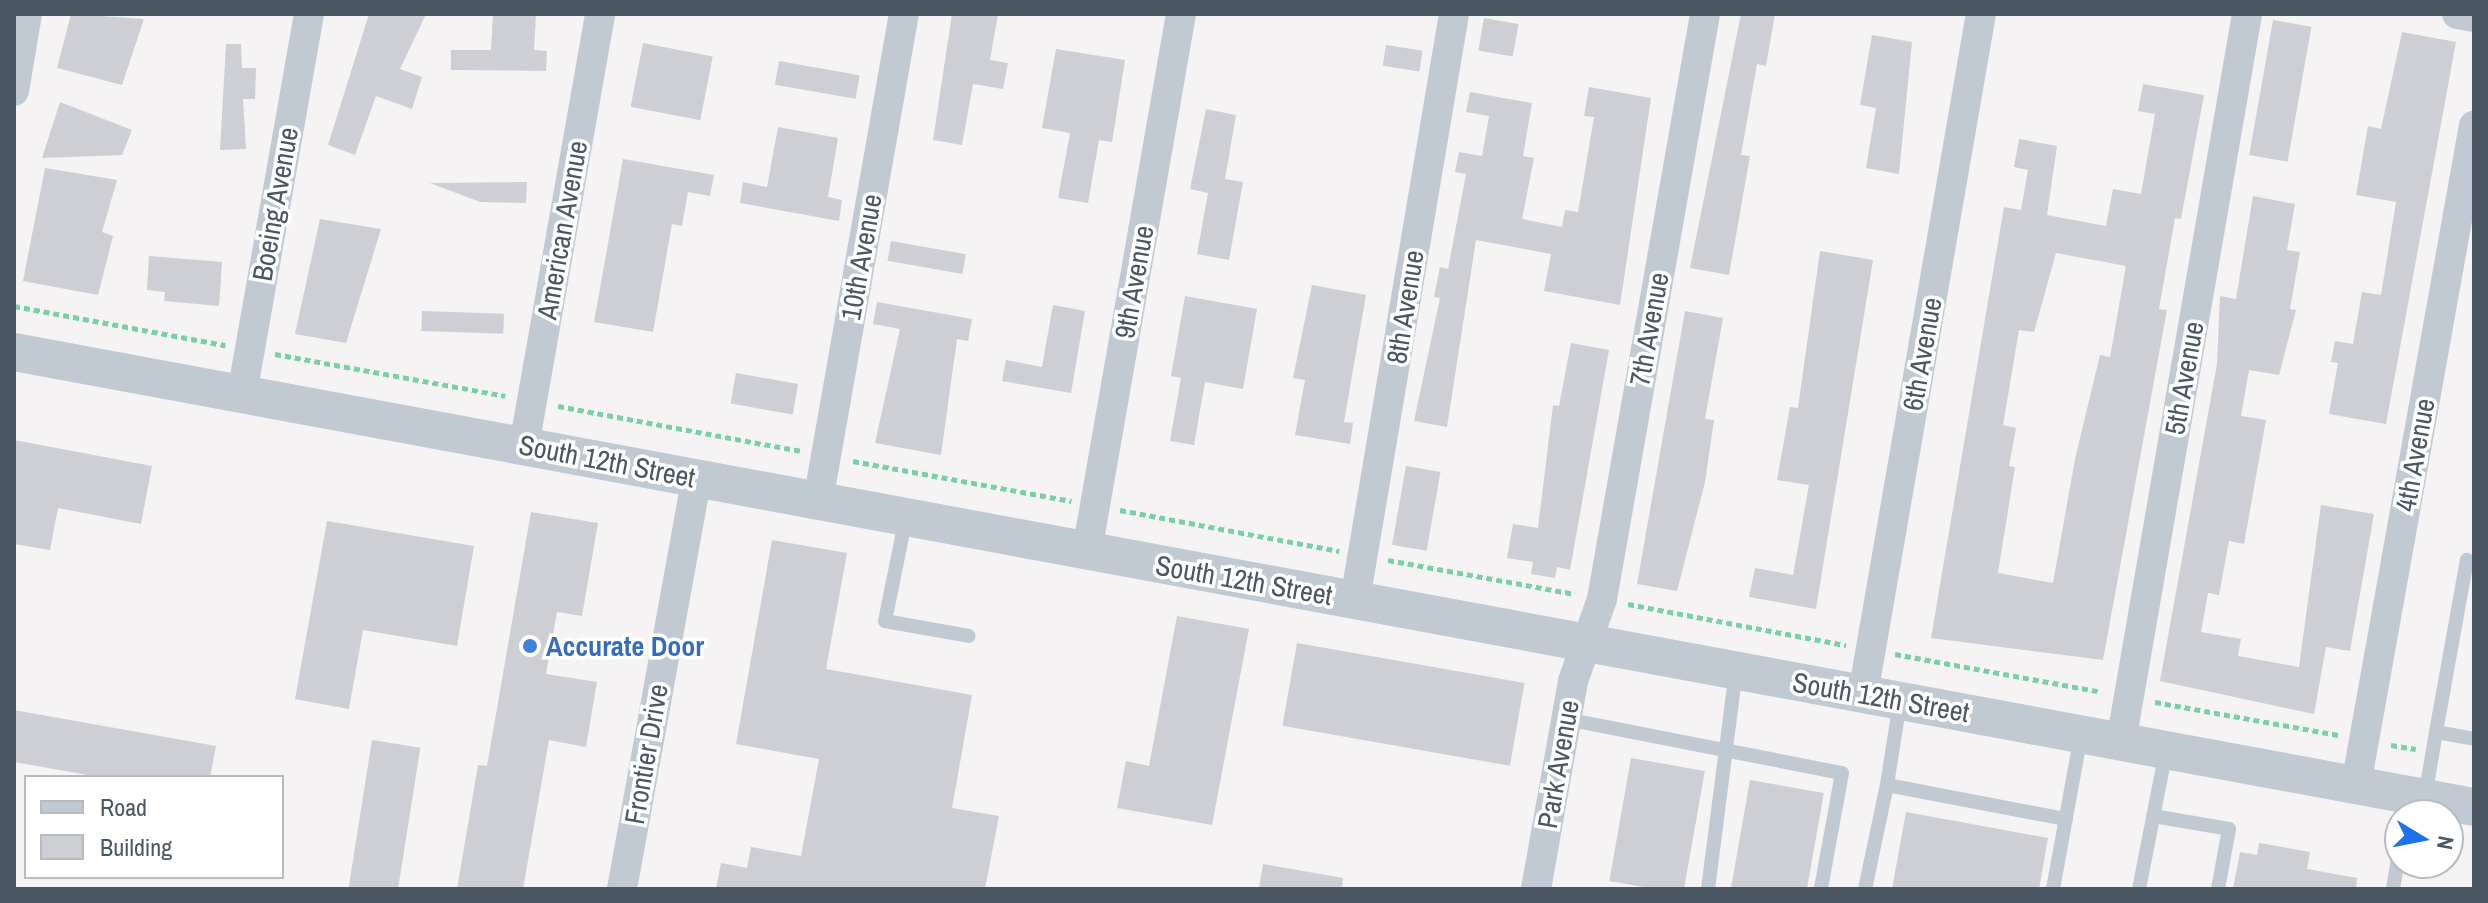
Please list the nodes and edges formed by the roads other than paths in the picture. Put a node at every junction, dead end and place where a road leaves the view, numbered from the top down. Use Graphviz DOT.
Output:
graph roads {
  1 [pos="27,14"];
  2 [pos="309,14"];
  3 [pos="600,14"];
  4 [pos="904,14"];
  5 [pos="1181,14"];
  6 [pos="1454,14"];
  7 [pos="1705,14"];
  8 [pos="1981,14"];
  9 [pos="2247,14"];
  10 [pos="2457,14"];
  11 [pos="2474,17"];
  12 [pos="14,91"];
  13 [pos="2474,125"];
  14 [pos="14,352"];
  15 [pos="242,394"];
  16 [pos="524,446"];
  17 [pos="697,478"];
  18 [pos="818,501"];
  19 [pos="906,517"];
  20 [pos="1087,551"];
  21 [pos="2467,560"];
  22 [pos="1355,600"];
  23 [pos="969,636"];
  24 [pos="1587,641"];
  25 [pos="1736,671"];
  26 [pos="1863,694"];
  27 [pos="1901,701"];
  28 [pos="1566,719"];
  29 [pos="2436,732"];
  30 [pos="2081,734"];
  31 [pos="2474,739"];
  32 [pos="2121,742"];
  33 [pos="2166,750"];
  34 [pos="1725,751"];
  35 [pos="1887,785"];
  36 [pos="2356,785"];
  37 [pos="2400,799"];
  38 [pos="2415,799"];
  39 [pos="2153,816"];
  40 [pos="2066,819"];
  41 [pos="622,889"];
  42 [pos="1536,889"];
  43 [pos="1708,889"];
  44 [pos="1821,889"];
  45 [pos="1865,889"];
  46 [pos="2053,889"];
  47 [pos="2139,889"];
  48 [pos="2218,889"];
  1 -- 12 [label="street"];
  2 -- 15 [label="street, Boeing Avenue"];
  3 -- 16 [label="street, American Avenue"];
  4 -- 18 [label="street, 10th Avenue"];
  5 -- 20 [label="street, 9th Avenue"];
  6 -- 22 [label="street, 8th Avenue"];
  7 -- 24 [label="street, 7th Avenue"];
  8 -- 26 [label="street, 6th Avenue"];
  9 -- 32 [label="street, 5th Avenue"];
  10 -- 11 [label="street"];
  13 -- 36 [label="street, 4th Avenue"];
  14 -- 15 [label="street, South 12th Street"];
  15 -- 16 [label="street, South 12th Street"];
  16 -- 17 [label="street, South 12th Street"];
  17 -- 18 [label="street, South 12th Street"];
  17 -- 41 [label="street, Frontier Drive"];
  18 -- 19 [label="street, South 12th Street"];
  19 -- 20 [label="street, South 12th Street"];
  19 -- 23 [label="lane"];
  20 -- 22 [label="street, South 12th Street"];
  21 -- 29 [label="lane"];
  22 -- 24 [label="street, South 12th Street"];
  24 -- 25 [label="street, South 12th Street"];
  24 -- 28 [label="street, Park Avenue"];
  25 -- 26 [label="street, South 12th Street"];
  25 -- 34 [label="lane"];
  26 -- 27 [label="street, South 12th Street"];
  27 -- 30 [label="street, South 12th Street"];
  27 -- 35 [label="lane"];
  28 -- 34 [label="lane"];
  28 -- 42 [label="street, Park Avenue"];
  29 -- 31 [label="lane"];
  29 -- 38 [label="lane"];
  30 -- 32 [label="street, South 12th Street"];
  30 -- 40 [label="lane"];
  32 -- 33 [label="street, South 12th Street"];
  33 -- 36 [label="street, South 12th Street"];
  33 -- 39 [label="lane"];
  34 -- 43 [label="lane"];
  34 -- 44 [label="lane"];
  35 -- 40 [label="lane"];
  35 -- 45 [label="lane"];
  36 -- 37 [label="street, South 12th Street"];
  39 -- 47 [label="lane"];
  39 -- 48 [label="lane"];
  40 -- 46 [label="lane"];
}
